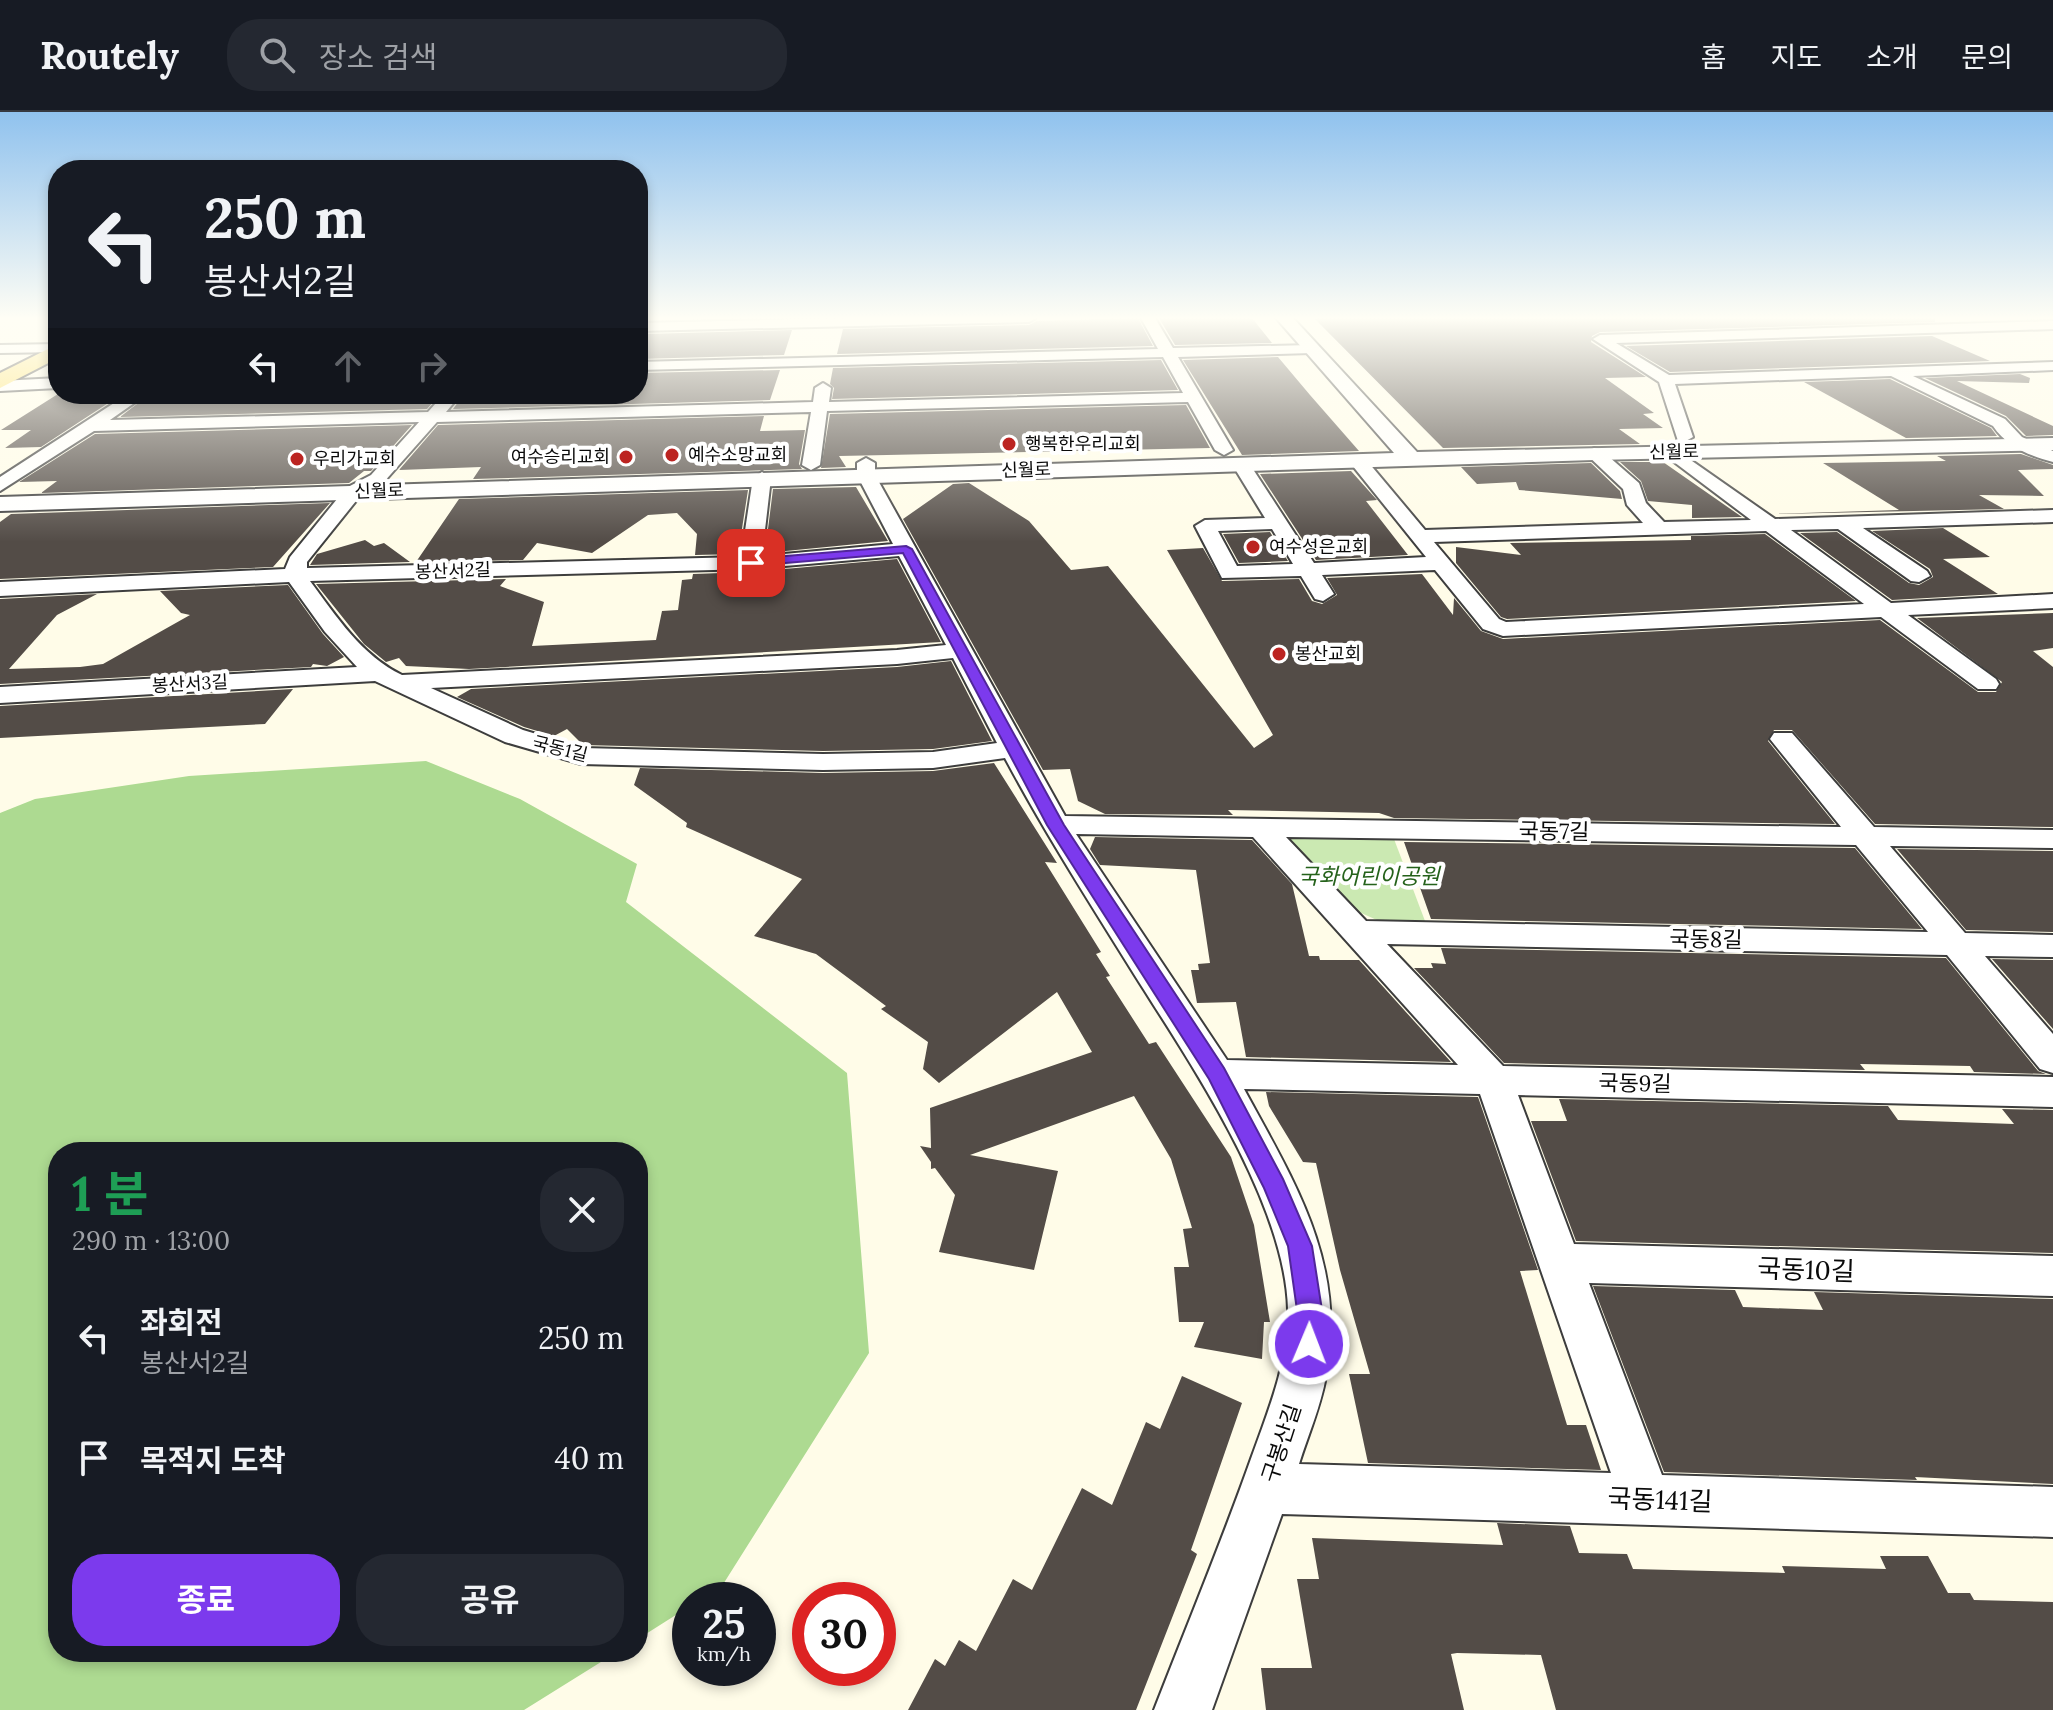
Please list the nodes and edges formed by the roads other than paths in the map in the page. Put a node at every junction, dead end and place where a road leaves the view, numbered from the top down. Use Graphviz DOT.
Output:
graph roads {
  1 [pos="822,393"];
  2 [pos="1191,393"];
  3 [pos="1351,393"];
  4 [pos="1668,393"];
  5 [pos="1936,393"];
  6 [pos="1194,397"];
  7 [pos="124,404"];
  8 [pos="444,404"];
  9 [pos="820,407"];
  10 [pos="432,417"];
  11 [pos="90,426"];
  12 [pos="2053,433"];
  13 [pos="2013,439"];
  14 [pos="1678,444"];
  15 [pos="2053,444"];
  16 [pos="1405,452"];
  17 [pos="1594,453"];
  18 [pos="1233,457"];
  19 [pos="2053,457"];
  20 [pos="1357,460"];
  21 [pos="811,465"];
  22 [pos="866,469"];
  23 [pos="762,478"];
  24 [pos="377,479"];
  25 [pos="0,488"];
  26 [pos="353,492"];
  27 [pos="0,504"];
  28 [pos="2053,516"];
  29 [pos="1278,523"];
  30 [pos="1843,523"];
  31 [pos="1771,525"];
  32 [pos="1658,528"];
  33 [pos="1419,536"];
  34 [pos="906,549"];
  35 [pos="751,563"];
  36 [pos="1442,563"];
  37 [pos="1307,569"];
  38 [pos="295,575"];
  39 [pos="1919,576"];
  40 [pos="0,589"];
  41 [pos="1323,594"];
  42 [pos="2053,601"];
  43 [pos="1887,610"];
  44 [pos="961,650"];
  45 [pos="389,678"];
  46 [pos="1987,684"];
  47 [pos="0,695"];
  48 [pos="1783,739"];
  49 [pos="1014,749"];
  50 [pos="1055,825"];
  51 [pos="1259,826"];
  52 [pos="1864,836"];
  53 [pos="2053,839"];
  54 [pos="1359,932"];
  55 [pos="1956,944"];
  56 [pos="2053,946"];
  57 [pos="2053,1059"];
  58 [pos="1217,1074"];
  59 [pos="1493,1079"];
  60 [pos="2053,1092"];
  61 [pos="1560,1263"];
  62 [pos="2053,1276"];
  63 [pos="1266,1488"];
  64 [pos="1646,1500"];
  65 [pos="2053,1512"];
  66 [pos="1183,1710"];
  1 -- 9 [label="street"];
  2 -- 6 [label="street"];
  3 -- 16 [label="street"];
  4 -- 14 [label="street"];
  5 -- 13 [label="street"];
  6 -- 9 [label="street"];
  6 -- 18 [label="street"];
  7 -- 11 [label="street"];
  8 -- 10 [label="street"];
  9 -- 10 [label="street"];
  9 -- 21 [label="street"];
  10 -- 11 [label="street"];
  10 -- 24 [label="street"];
  11 -- 25 [label="street"];
  12 -- 13 [label="street, 신월로"];
  13 -- 14 [label="street, 신월로"];
  13 -- 15 [label="street, 신월로"];
  13 -- 19 [label="street"];
  14 -- 16 [label="street, 신월로"];
  14 -- 17 [label="street, 신월로"];
  14 -- 31 [label="street"];
  16 -- 17 [label="street, 신월로"];
  16 -- 18 [label="street, 신월로"];
  16 -- 20 [label="street, 신월로"];
  17 -- 32 [label="street"];
  18 -- 20 [label="street, 신월로"];
  18 -- 22 [label="street, 신월로"];
  18 -- 29 [label="street"];
  20 -- 33 [label="street"];
  21 -- 22 [label="street, 신월로"];
  21 -- 24 [label="street, 신월로"];
  22 -- 23 [label="street, 신월로"];
  22 -- 34 [label="street, 구봉산길"];
  23 -- 26 [label="street, 신월로"];
  23 -- 35 [label="street"];
  24 -- 25 [label="street, 신월로"];
  24 -- 26 [label="street"];
  26 -- 27 [label="street, 신월로"];
  26 -- 38 [label="street"];
  28 -- 30 [label="street"];
  29 -- 37 [label="street"];
  29 -- 37 [label="street"];
  30 -- 31 [label="street"];
  30 -- 39 [label="street"];
  31 -- 32 [label="street"];
  31 -- 43 [label="street"];
  32 -- 33 [label="street"];
  33 -- 36 [label="street"];
  34 -- 35 [label="street, 봉산서2길"];
  34 -- 44 [label="street, 구봉산길"];
  35 -- 38 [label="street, 봉산서2길"];
  36 -- 37 [label="street"];
  36 -- 43 [label="street"];
  37 -- 41 [label="street"];
  38 -- 40 [label="street, 봉산서2길"];
  38 -- 45 [label="street, 국동1길"];
  42 -- 43 [label="street"];
  43 -- 46 [label="street"];
  44 -- 45 [label="street, 봉산서3길"];
  44 -- 49 [label="street, 구봉산길"];
  45 -- 47 [label="street, 봉산서3길"];
  45 -- 49 [label="street, 국동1길"];
  48 -- 52 [label="street"];
  49 -- 50 [label="street, 구봉산길"];
  50 -- 51 [label="street, 국동7길"];
  50 -- 58 [label="street, 구봉산길"];
  51 -- 52 [label="street, 국동7길"];
  51 -- 54 [label="street"];
  52 -- 53 [label="street, 국동7길"];
  52 -- 55 [label="street"];
  54 -- 55 [label="street, 국동8길"];
  54 -- 59 [label="street"];
  55 -- 56 [label="street, 국동8길"];
  55 -- 57 [label="street"];
  58 -- 59 [label="street, 국동9길"];
  58 -- 63 [label="street, 구봉산길"];
  59 -- 60 [label="street, 국동9길"];
  59 -- 61 [label="street"];
  61 -- 62 [label="street, 국동10길"];
  61 -- 64 [label="street"];
  63 -- 64 [label="street, 국동141길"];
  63 -- 66 [label="street, 구봉산길"];
  64 -- 65 [label="street, 국동141길"];
}
